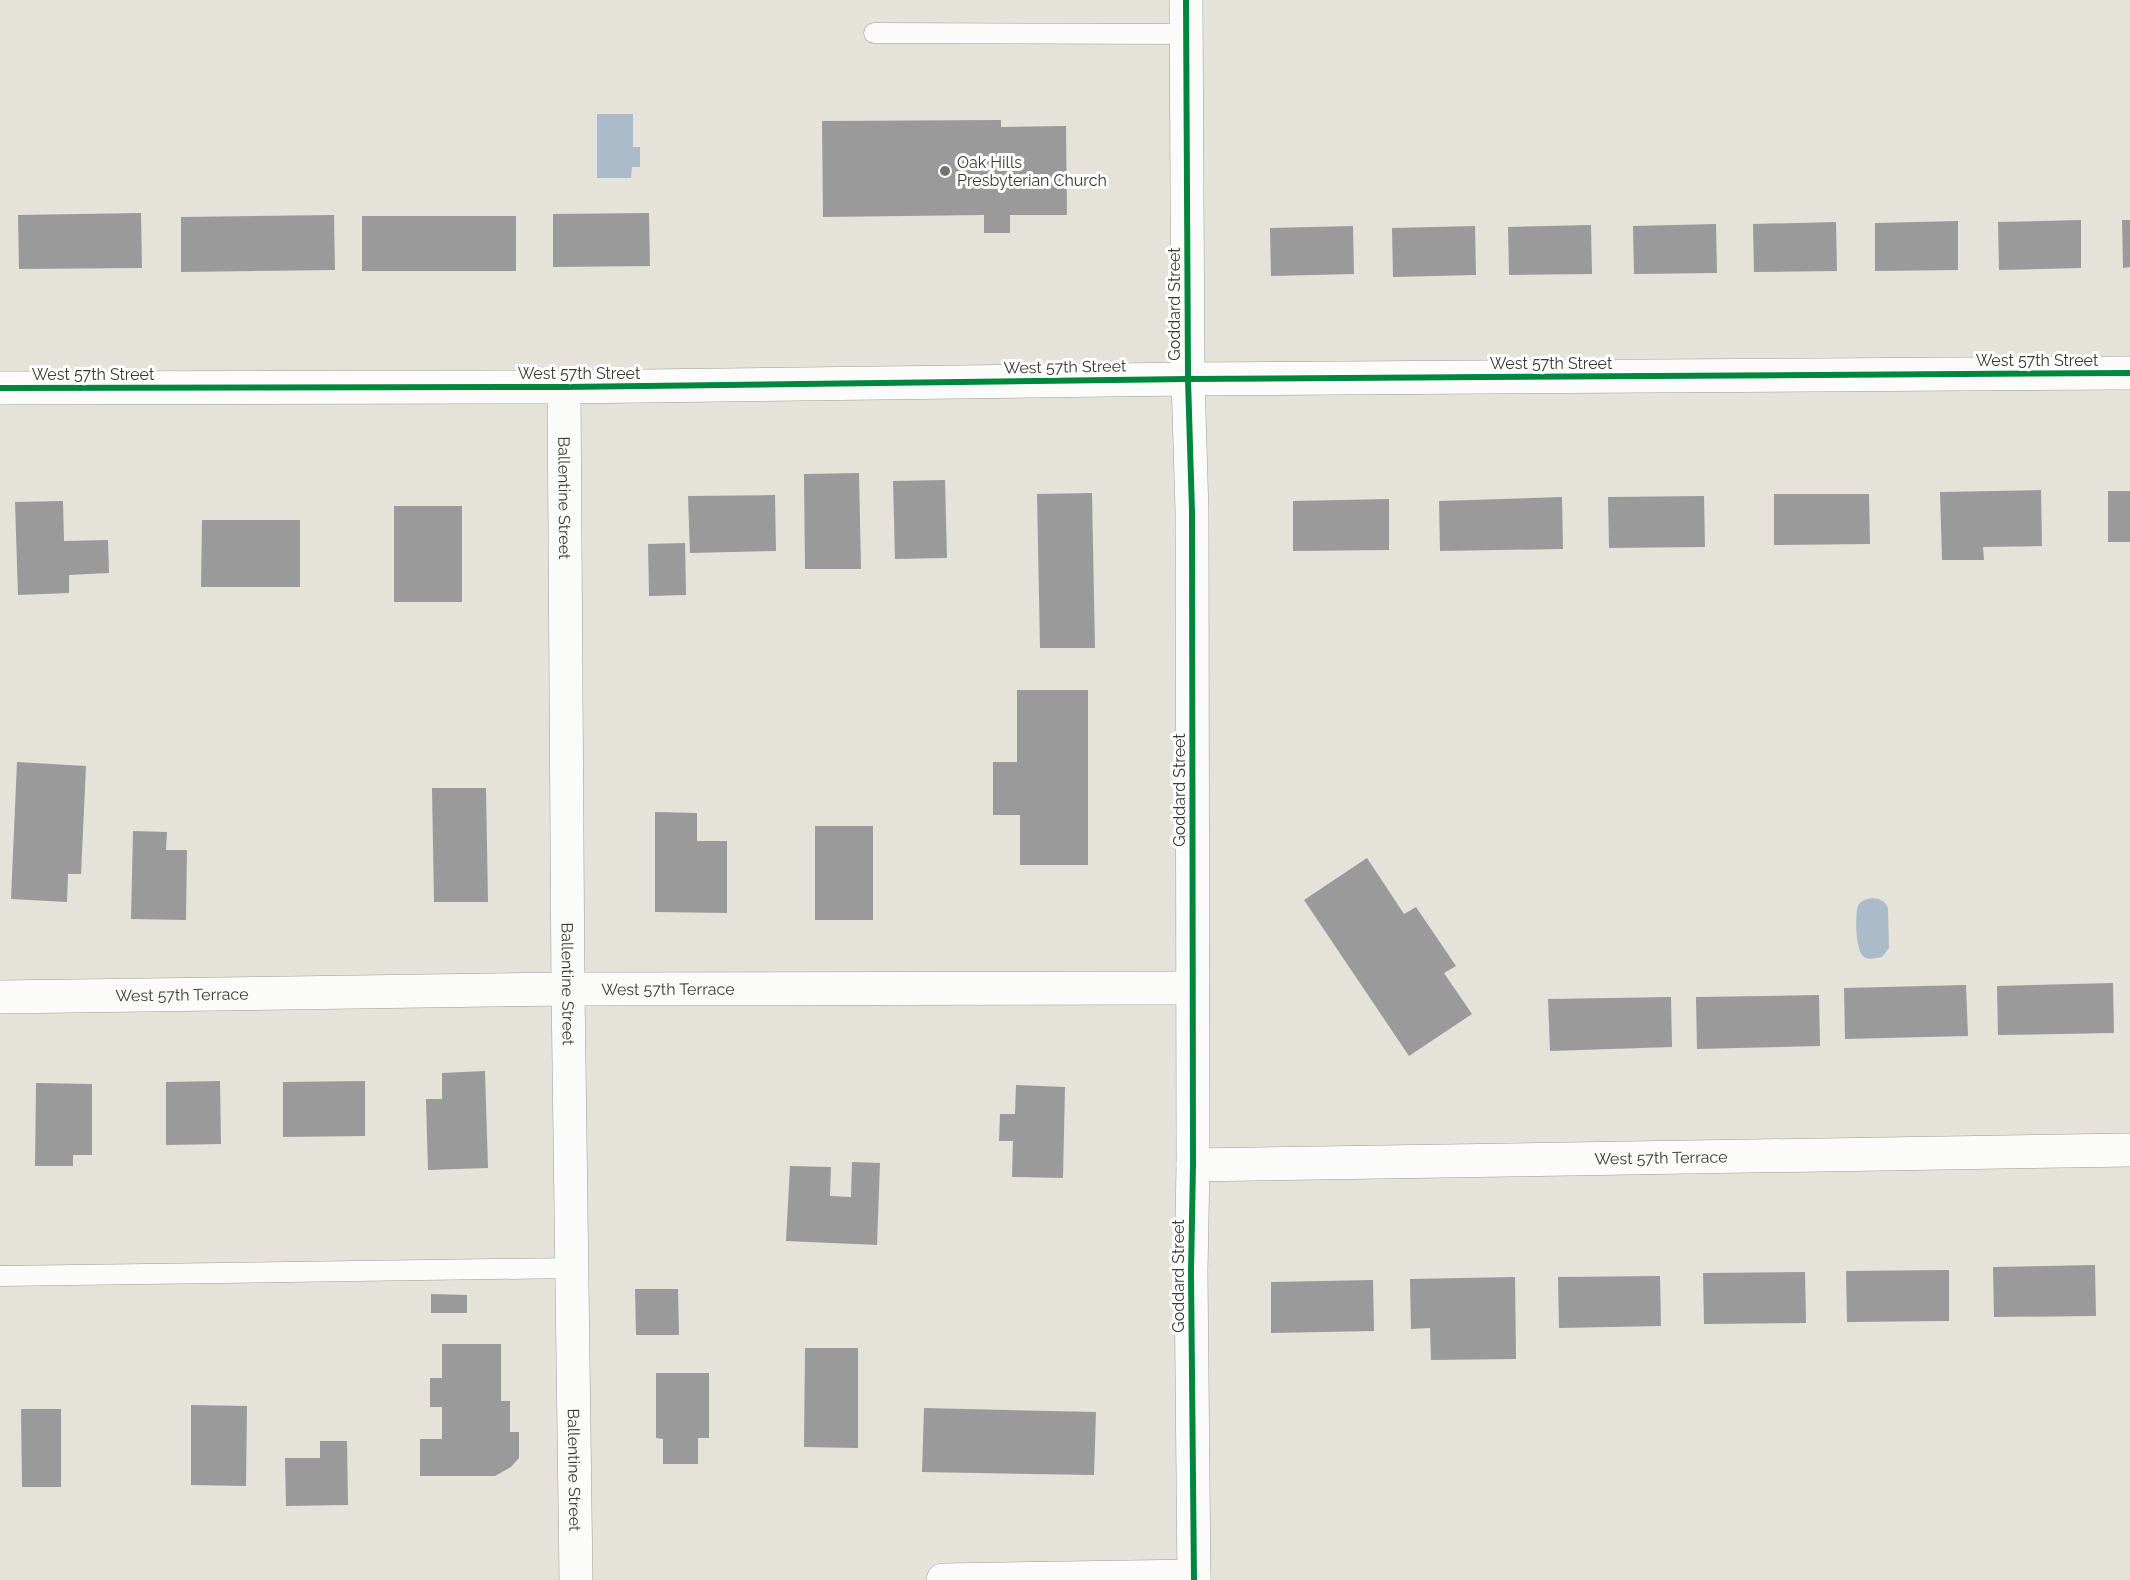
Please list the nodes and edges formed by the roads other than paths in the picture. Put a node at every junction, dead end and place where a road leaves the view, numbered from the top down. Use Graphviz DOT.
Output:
graph roads {
  1 [pos="1186,0"];
  2 [pos="874,33"];
  3 [pos="1186,34"];
  4 [pos="2130,373"];
  5 [pos="1188,379"];
  6 [pos="564,387"];
  7 [pos="0,388"];
  8 [pos="1192,988"];
  9 [pos="568,989"];
  10 [pos="0,996"];
  11 [pos="2130,1150"];
  12 [pos="1193,1165"];
  13 [pos="572,1268"];
  14 [pos="0,1276"];
  15 [pos="1194,1578"];
  16 [pos="576,1580"];
  17 [pos="943,1580"];
  1 -- 3 [label="street, Goddard Street"];
  2 -- 3 [label="lane"];
  3 -- 5 [label="street, Goddard Street"];
  4 -- 5 [label="street, West 57th Street"];
  5 -- 6 [label="street, West 57th Street"];
  5 -- 8 [label="street, Goddard Street"];
  6 -- 7 [label="street, West 57th Street"];
  6 -- 9 [label="street, Ballentine Street"];
  8 -- 9 [label="street, West 57th Terrace"];
  8 -- 12 [label="street, Goddard Street"];
  9 -- 10 [label="street, West 57th Terrace"];
  9 -- 13 [label="street, Ballentine Street"];
  11 -- 12 [label="street, West 57th Terrace"];
  12 -- 15 [label="street, Goddard Street"];
  13 -- 14 [label="lane"];
  13 -- 16 [label="street, Ballentine Street"];
  15 -- 17 [label="street"];
}
